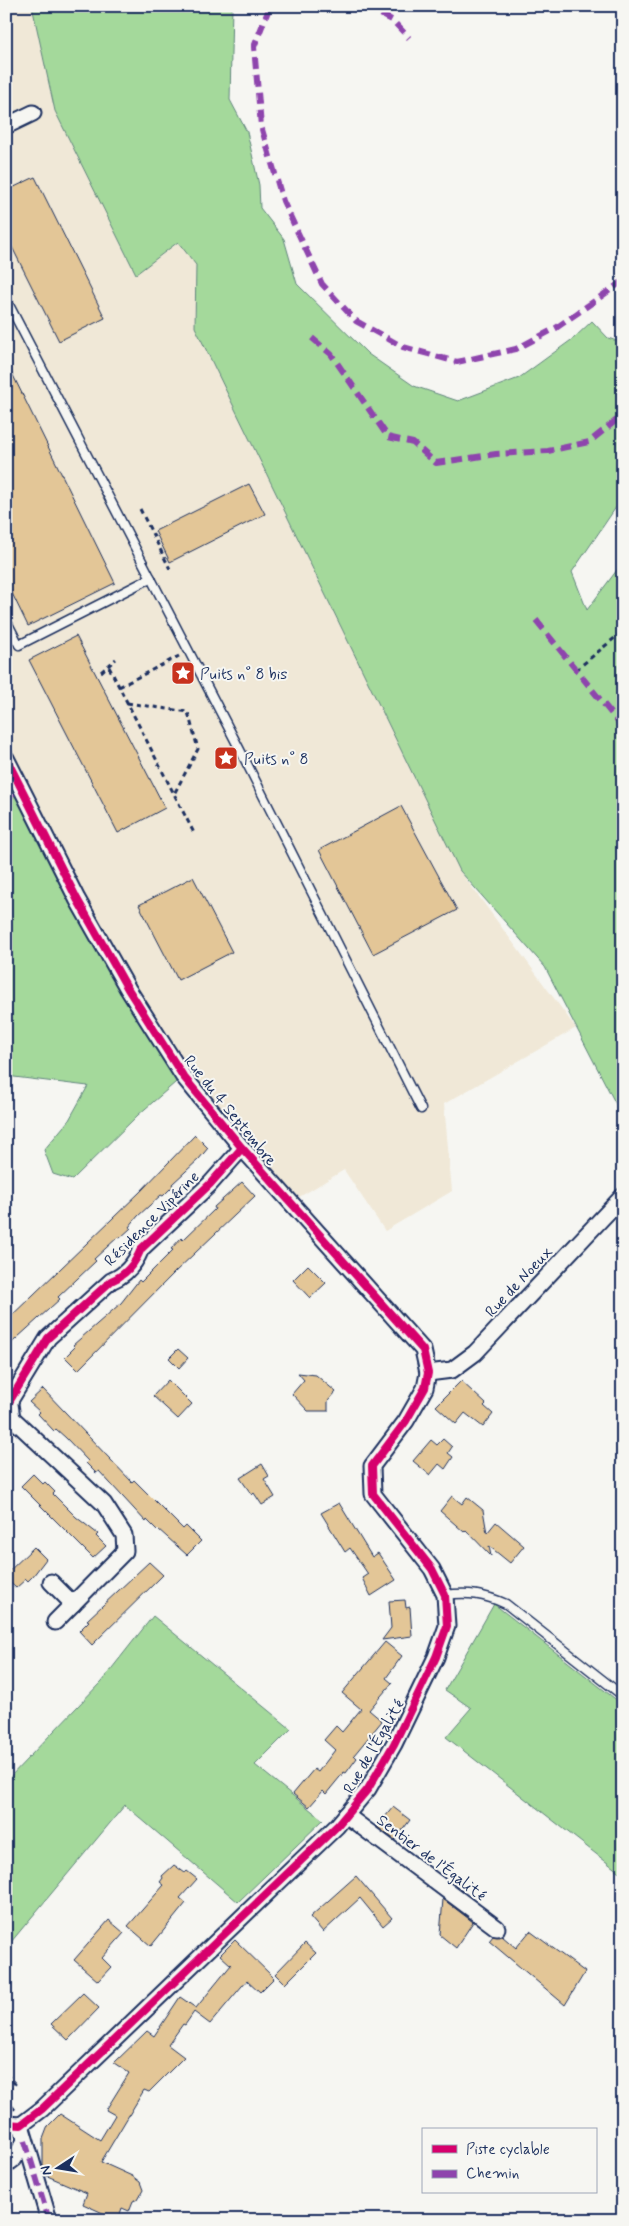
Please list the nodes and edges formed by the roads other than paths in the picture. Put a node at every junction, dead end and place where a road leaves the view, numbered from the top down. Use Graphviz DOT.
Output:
graph roads {
  1 [pos="33,113"];
  2 [pos="6,126"];
  3 [pos="6,299"];
  4 [pos="151,578"];
  5 [pos="6,620"];
  6 [pos="6,758"];
  7 [pos="421,1109"];
  8 [pos="242,1148"];
  9 [pos="623,1196"];
  10 [pos="428,1373"];
  11 [pos="8,1406"];
  12 [pos="51,1582"];
  13 [pos="444,1595"];
  14 [pos="73,1604"];
  15 [pos="55,1622"];
  16 [pos="623,1696"];
  17 [pos="346,1815"];
  18 [pos="497,1928"];
  19 [pos="14,2125"];
  20 [pos="25,2141"];
  21 [pos="6,2165"];
  22 [pos="49,2220"];
  1 -- 2 [label="street"];
  3 -- 4 [label="lane"];
  4 -- 5 [label="lane"];
  4 -- 7 [label="lane"];
  6 -- 8 [label="street, Rue du 4 Septembre"];
  8 -- 10 [label="street, Rue du 4 Septembre"];
  8 -- 11 [label="street, Résidence Vipérine"];
  9 -- 10 [label="street, Rue de Noeux"];
  10 -- 13 [label="street, Rue de l'Égalité"];
  11 -- 14 [label="street, Résidence Vipérine"];
  12 -- 14 [label="street"];
  13 -- 16 [label="lane"];
  13 -- 17 [label="street, Rue de l'Égalité"];
  14 -- 15 [label="street, Résidence Vipérine"];
  17 -- 18 [label="street, Sentier de l’Égalité"];
  17 -- 19 [label="street, Rue de l'Égalité"];
  19 -- 20 [label="street"];
  20 -- 21 [label="street"];
  20 -- 22 [label="street"];
}
